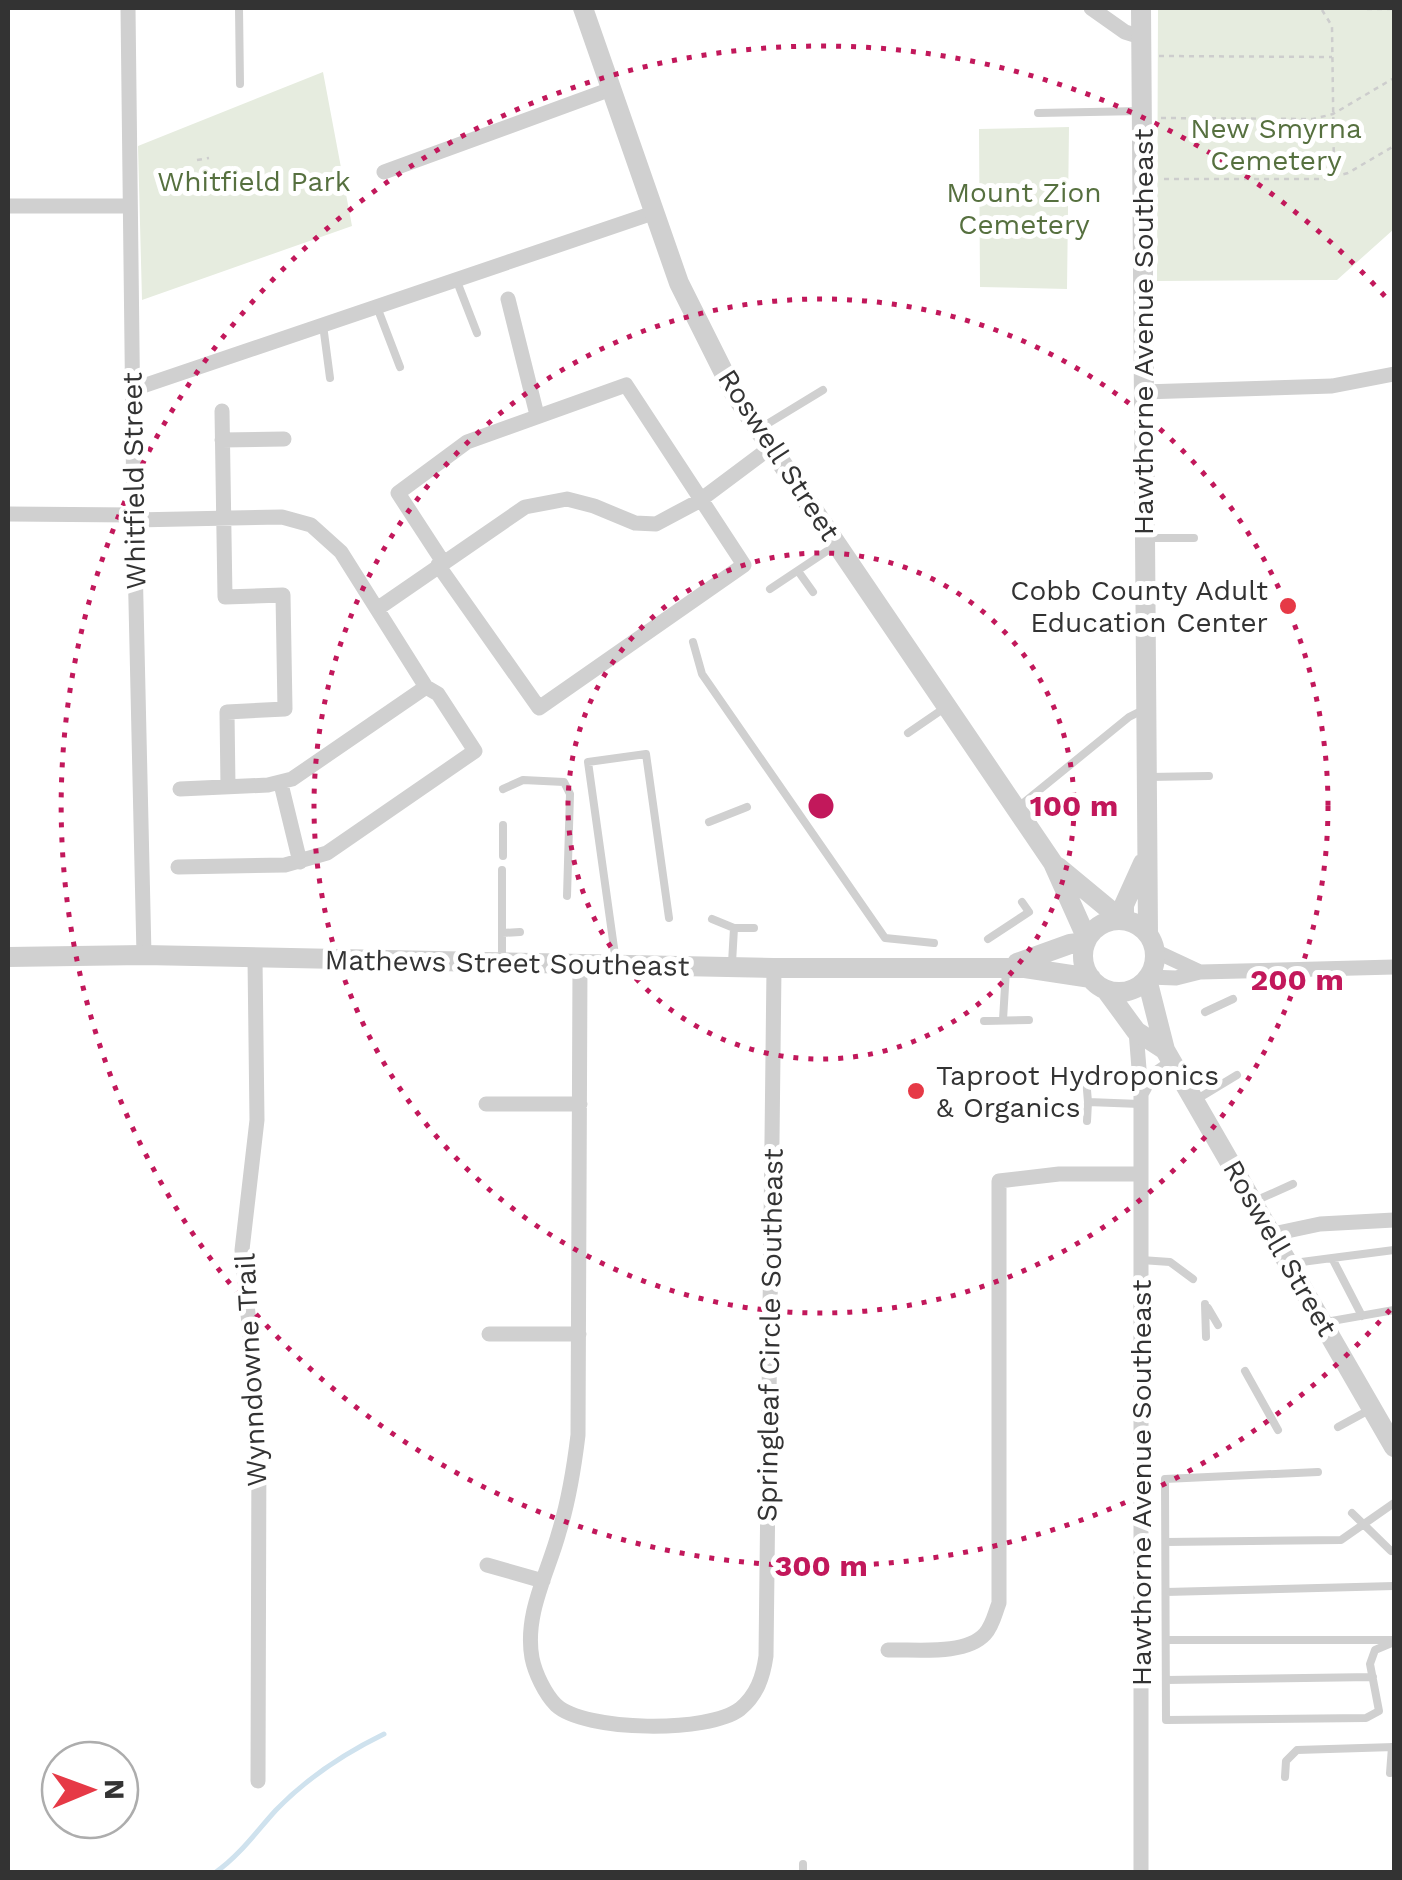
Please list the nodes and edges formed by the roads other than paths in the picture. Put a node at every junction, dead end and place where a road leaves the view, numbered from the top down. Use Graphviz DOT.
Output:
graph roads {
  1 [pos="128,8"];
  2 [pos="240,8"];
  3 [pos="583,8"];
  4 [pos="1090,8"];
  5 [pos="1141,8"];
  6 [pos="1141,47"];
  7 [pos="240,84"];
  8 [pos="611,89"];
  9 [pos="1038,113"];
  10 [pos="1142,114"];
  11 [pos="384,172"];
  12 [pos="8,206"];
  13 [pos="130,206"];
  14 [pos="653,212"];
  15 [pos="456,280"];
  16 [pos="508,300"];
  17 [pos="377,307"];
  18 [pos="323,325"];
  19 [pos="478,334"];
  20 [pos="400,367"];
  21 [pos="1394,374"];
  22 [pos="330,378"];
  23 [pos="134,390"];
  24 [pos="824,390"];
  25 [pos="1143,392"];
  26 [pos="222,411"];
  27 [pos="537,416"];
  28 [pos="284,438"];
  29 [pos="765,438"];
  30 [pos="222,440"];
  31 [pos="700,501"];
  32 [pos="8,514"];
  33 [pos="134,518"];
  34 [pos="223,518"];
  35 [pos="1145,538"];
  36 [pos="1194,538"];
  37 [pos="837,544"];
  38 [pos="441,564"];
  39 [pos="798,571"];
  40 [pos="770,590"];
  41 [pos="812,592"];
  42 [pos="377,609"];
  43 [pos="693,642"];
  44 [pos="426,687"];
  45 [pos="946,707"];
  46 [pos="1147,708"];
  47 [pos="908,733"];
  48 [pos="1209,776"];
  49 [pos="1148,777"];
  50 [pos="281,784"];
  51 [pos="228,787"];
  52 [pos="180,789"];
  53 [pos="503,789"];
  54 [pos="747,807"];
  55 [pos="1016,809"];
  56 [pos="709,822"];
  57 [pos="502,825"];
  58 [pos="1149,837"];
  59 [pos="502,856"];
  60 [pos="300,862"];
  61 [pos="1053,863"];
  62 [pos="178,867"];
  63 [pos="502,870"];
  64 [pos="567,896"];
  65 [pos="1022,902"];
  66 [pos="670,918"];
  67 [pos="712,919"];
  68 [pos="1123,920"];
  69 [pos="624,925"];
  70 [pos="611,927"];
  71 [pos="734,928"];
  72 [pos="754,928"];
  73 [pos="520,932"];
  74 [pos="502,933"];
  75 [pos="988,940"];
  76 [pos="1087,940"];
  77 [pos="1152,942"];
  78 [pos="934,943"];
  79 [pos="144,955"];
  80 [pos="8,957"];
  81 [pos="255,959"];
  82 [pos="502,963"];
  83 [pos="580,964"];
  84 [pos="617,964"];
  85 [pos="732,966"];
  86 [pos="1394,967"];
  87 [pos="774,968"];
  88 [pos="1006,968"];
  89 [pos="1200,972"];
  90 [pos="1148,978"];
  91 [pos="1098,984"];
  92 [pos="1233,999"];
  93 [pos="1205,1012"];
  94 [pos="1003,1020"];
  95 [pos="1029,1020"];
  96 [pos="984,1021"];
  97 [pos="1136,1030"];
  98 [pos="1168,1056"];
  99 [pos="1237,1075"];
  100 [pos="1086,1078"];
  101 [pos="1141,1099"];
  102 [pos="1194,1101"];
  103 [pos="1088,1102"];
  104 [pos="486,1104"];
  105 [pos="580,1104"];
  106 [pos="1087,1121"];
  107 [pos="1141,1174"];
  108 [pos="1293,1184"];
  109 [pos="1254,1202"];
  110 [pos="1394,1220"];
  111 [pos="1272,1234"];
  112 [pos="1394,1250"];
  113 [pos="1332,1258"];
  114 [pos="1142,1260"];
  115 [pos="1289,1264"];
  116 [pos="1193,1280"];
  117 [pos="1394,1310"];
  118 [pos="1362,1316"];
  119 [pos="1322,1322"];
  120 [pos="1218,1325"];
  121 [pos="489,1334"];
  122 [pos="578,1334"];
  123 [pos="1206,1337"];
  124 [pos="1246,1371"];
  125 [pos="1371,1410"];
  126 [pos="1338,1427"];
  127 [pos="1278,1430"];
  128 [pos="1394,1446"];
  129 [pos="1318,1472"];
  130 [pos="1394,1504"];
  131 [pos="1352,1513"];
  132 [pos="1362,1526"];
  133 [pos="1166,1542"];
  134 [pos="1391,1551"];
  135 [pos="486,1565"];
  136 [pos="543,1581"];
  137 [pos="1394,1586"];
  138 [pos="1166,1592"];
  139 [pos="1166,1640"];
  140 [pos="1394,1641"];
  141 [pos="888,1650"];
  142 [pos="1373,1677"];
  143 [pos="1166,1680"];
  144 [pos="1393,1747"];
  145 [pos="1390,1773"];
  146 [pos="1285,1777"];
  147 [pos="258,1781"];
  148 [pos="1141,1872"];
  1 -- 13 [label="street, Whitfield Street"];
  2 -- 7 [label="lane"];
  3 -- 8 [label="street, Roswell Street"];
  4 -- 6 [label="street"];
  5 -- 6 [label="street, Hawthorne Avenue Southeast"];
  6 -- 10 [label="street, Hawthorne Avenue Southeast"];
  8 -- 11 [label="street"];
  8 -- 14 [label="street, Roswell Street"];
  9 -- 10 [label="lane"];
  10 -- 25 [label="street, Hawthorne Avenue Southeast"];
  12 -- 13 [label="street"];
  13 -- 23 [label="street, Whitfield Street"];
  14 -- 15 [label="street"];
  14 -- 29 [label="street, Roswell Street"];
  15 -- 17 [label="street"];
  15 -- 19 [label="lane"];
  16 -- 27 [label="street"];
  17 -- 18 [label="street"];
  17 -- 20 [label="lane"];
  18 -- 22 [label="lane"];
  18 -- 23 [label="street"];
  21 -- 25 [label="street"];
  23 -- 33 [label="street, Whitfield Street"];
  24 -- 29 [label="lane"];
  25 -- 35 [label="street, Hawthorne Avenue Southeast"];
  26 -- 30 [label="street"];
  27 -- 31 [label="street"];
  27 -- 38 [label="street"];
  28 -- 30 [label="street"];
  29 -- 31 [label="street"];
  29 -- 37 [label="street, Roswell Street"];
  30 -- 34 [label="street"];
  31 -- 38 [label="street"];
  31 -- 38 [label="street"];
  32 -- 33 [label="street"];
  33 -- 34 [label="street"];
  33 -- 79 [label="street, Whitfield Street"];
  34 -- 42 [label="street"];
  34 -- 51 [label="street"];
  35 -- 36 [label="lane"];
  35 -- 46 [label="street, Hawthorne Avenue Southeast"];
  37 -- 39 [label="lane"];
  37 -- 45 [label="street, Roswell Street"];
  38 -- 42 [label="street"];
  39 -- 40 [label="lane"];
  39 -- 41 [label="lane"];
  42 -- 44 [label="street"];
  43 -- 78 [label="lane"];
  44 -- 50 [label="street"];
  44 -- 60 [label="street"];
  45 -- 47 [label="lane"];
  45 -- 55 [label="street, Roswell Street"];
  46 -- 49 [label="street, Hawthorne Avenue Southeast"];
  46 -- 55 [label="lane"];
  48 -- 49 [label="lane"];
  49 -- 58 [label="street, Hawthorne Avenue Southeast"];
  50 -- 51 [label="street"];
  50 -- 60 [label="street"];
  51 -- 52 [label="street"];
  53 -- 64 [label="lane"];
  54 -- 56 [label="lane"];
  55 -- 61 [label="street, Roswell Street"];
  57 -- 59 [label="lane"];
  58 -- 68 [label="street, Hawthorne Avenue Southeast"];
  58 -- 77 [label="street, Hawthorne Avenue Southeast"];
  60 -- 62 [label="street"];
  61 -- 68 [label="street, Roswell Street"];
  61 -- 76 [label="street, Roswell Street"];
  63 -- 74 [label="lane"];
  65 -- 75 [label="lane"];
  66 -- 70 [label="lane"];
  67 -- 71 [label="lane"];
  68 -- 76 [label="street"];
  68 -- 77 [label="street"];
  69 -- 70 [label="lane"];
  70 -- 84 [label="lane"];
  71 -- 72 [label="lane"];
  71 -- 85 [label="lane"];
  73 -- 74 [label="lane"];
  74 -- 82 [label="lane"];
  76 -- 88 [label="street, Mathews Street Southeast"];
  76 -- 91 [label="street"];
  77 -- 89 [label="street"];
  77 -- 90 [label="street"];
  79 -- 80 [label="street, Mathews Street Southeast"];
  79 -- 81 [label="street, Mathews Street Southeast"];
  81 -- 82 [label="street, Mathews Street Southeast"];
  81 -- 147 [label="street, Wynndowne Trail"];
  82 -- 83 [label="street, Mathews Street Southeast"];
  83 -- 84 [label="street, Mathews Street Southeast"];
  83 -- 105 [label="street, Springleaf Circle Southeast"];
  84 -- 85 [label="street, Mathews Street Southeast"];
  85 -- 87 [label="street, Mathews Street Southeast"];
  86 -- 89 [label="street"];
  87 -- 88 [label="street, Mathews Street Southeast"];
  87 -- 136 [label="street, Springleaf Circle Southeast"];
  88 -- 91 [label="street, Mathews Street Southeast"];
  88 -- 94 [label="lane"];
  89 -- 90 [label="street"];
  90 -- 91 [label="street"];
  90 -- 98 [label="street, Roswell Street"];
  91 -- 97 [label="street, Roswell Street"];
  92 -- 93 [label="lane"];
  94 -- 95 [label="lane"];
  94 -- 96 [label="lane"];
  97 -- 98 [label="street, Roswell Street"];
  97 -- 101 [label="street, Hawthorne Avenue Southeast"];
  98 -- 101 [label="street"];
  98 -- 102 [label="street, Roswell Street"];
  99 -- 102 [label="lane"];
  100 -- 103 [label="lane"];
  101 -- 103 [label="lane"];
  101 -- 107 [label="street, Hawthorne Avenue Southeast"];
  102 -- 109 [label="street, Roswell Street"];
  103 -- 106 [label="lane"];
  104 -- 105 [label="street"];
  105 -- 122 [label="street, Springleaf Circle Southeast"];
  107 -- 114 [label="street, Hawthorne Avenue Southeast"];
  107 -- 141 [label="street"];
  108 -- 109 [label="lane"];
  109 -- 111 [label="street, Roswell Street"];
  110 -- 111 [label="street"];
  111 -- 115 [label="street, Roswell Street"];
  112 -- 113 [label="lane"];
  113 -- 115 [label="lane"];
  113 -- 118 [label="lane"];
  114 -- 116 [label="lane"];
  114 -- 148 [label="street, Hawthorne Avenue Southeast"];
  115 -- 119 [label="street, Roswell Street"];
  117 -- 118 [label="lane"];
  118 -- 119 [label="lane"];
  119 -- 125 [label="street, Roswell Street"];
  120 -- 123 [label="lane"];
  121 -- 122 [label="street"];
  122 -- 136 [label="street, Springleaf Circle Southeast"];
  124 -- 127 [label="lane"];
  125 -- 126 [label="lane"];
  125 -- 128 [label="street, Roswell Street"];
  129 -- 133 [label="lane"];
  130 -- 132 [label="lane"];
  131 -- 132 [label="lane"];
  132 -- 133 [label="lane"];
  132 -- 134 [label="lane"];
  133 -- 138 [label="lane"];
  135 -- 136 [label="street"];
  137 -- 138 [label="lane"];
  138 -- 139 [label="lane"];
  139 -- 140 [label="lane"];
  139 -- 143 [label="lane"];
  140 -- 142 [label="lane"];
  142 -- 143 [label="lane"];
  142 -- 143 [label="lane"];
  144 -- 145 [label="lane"];
  144 -- 146 [label="lane"];
}
